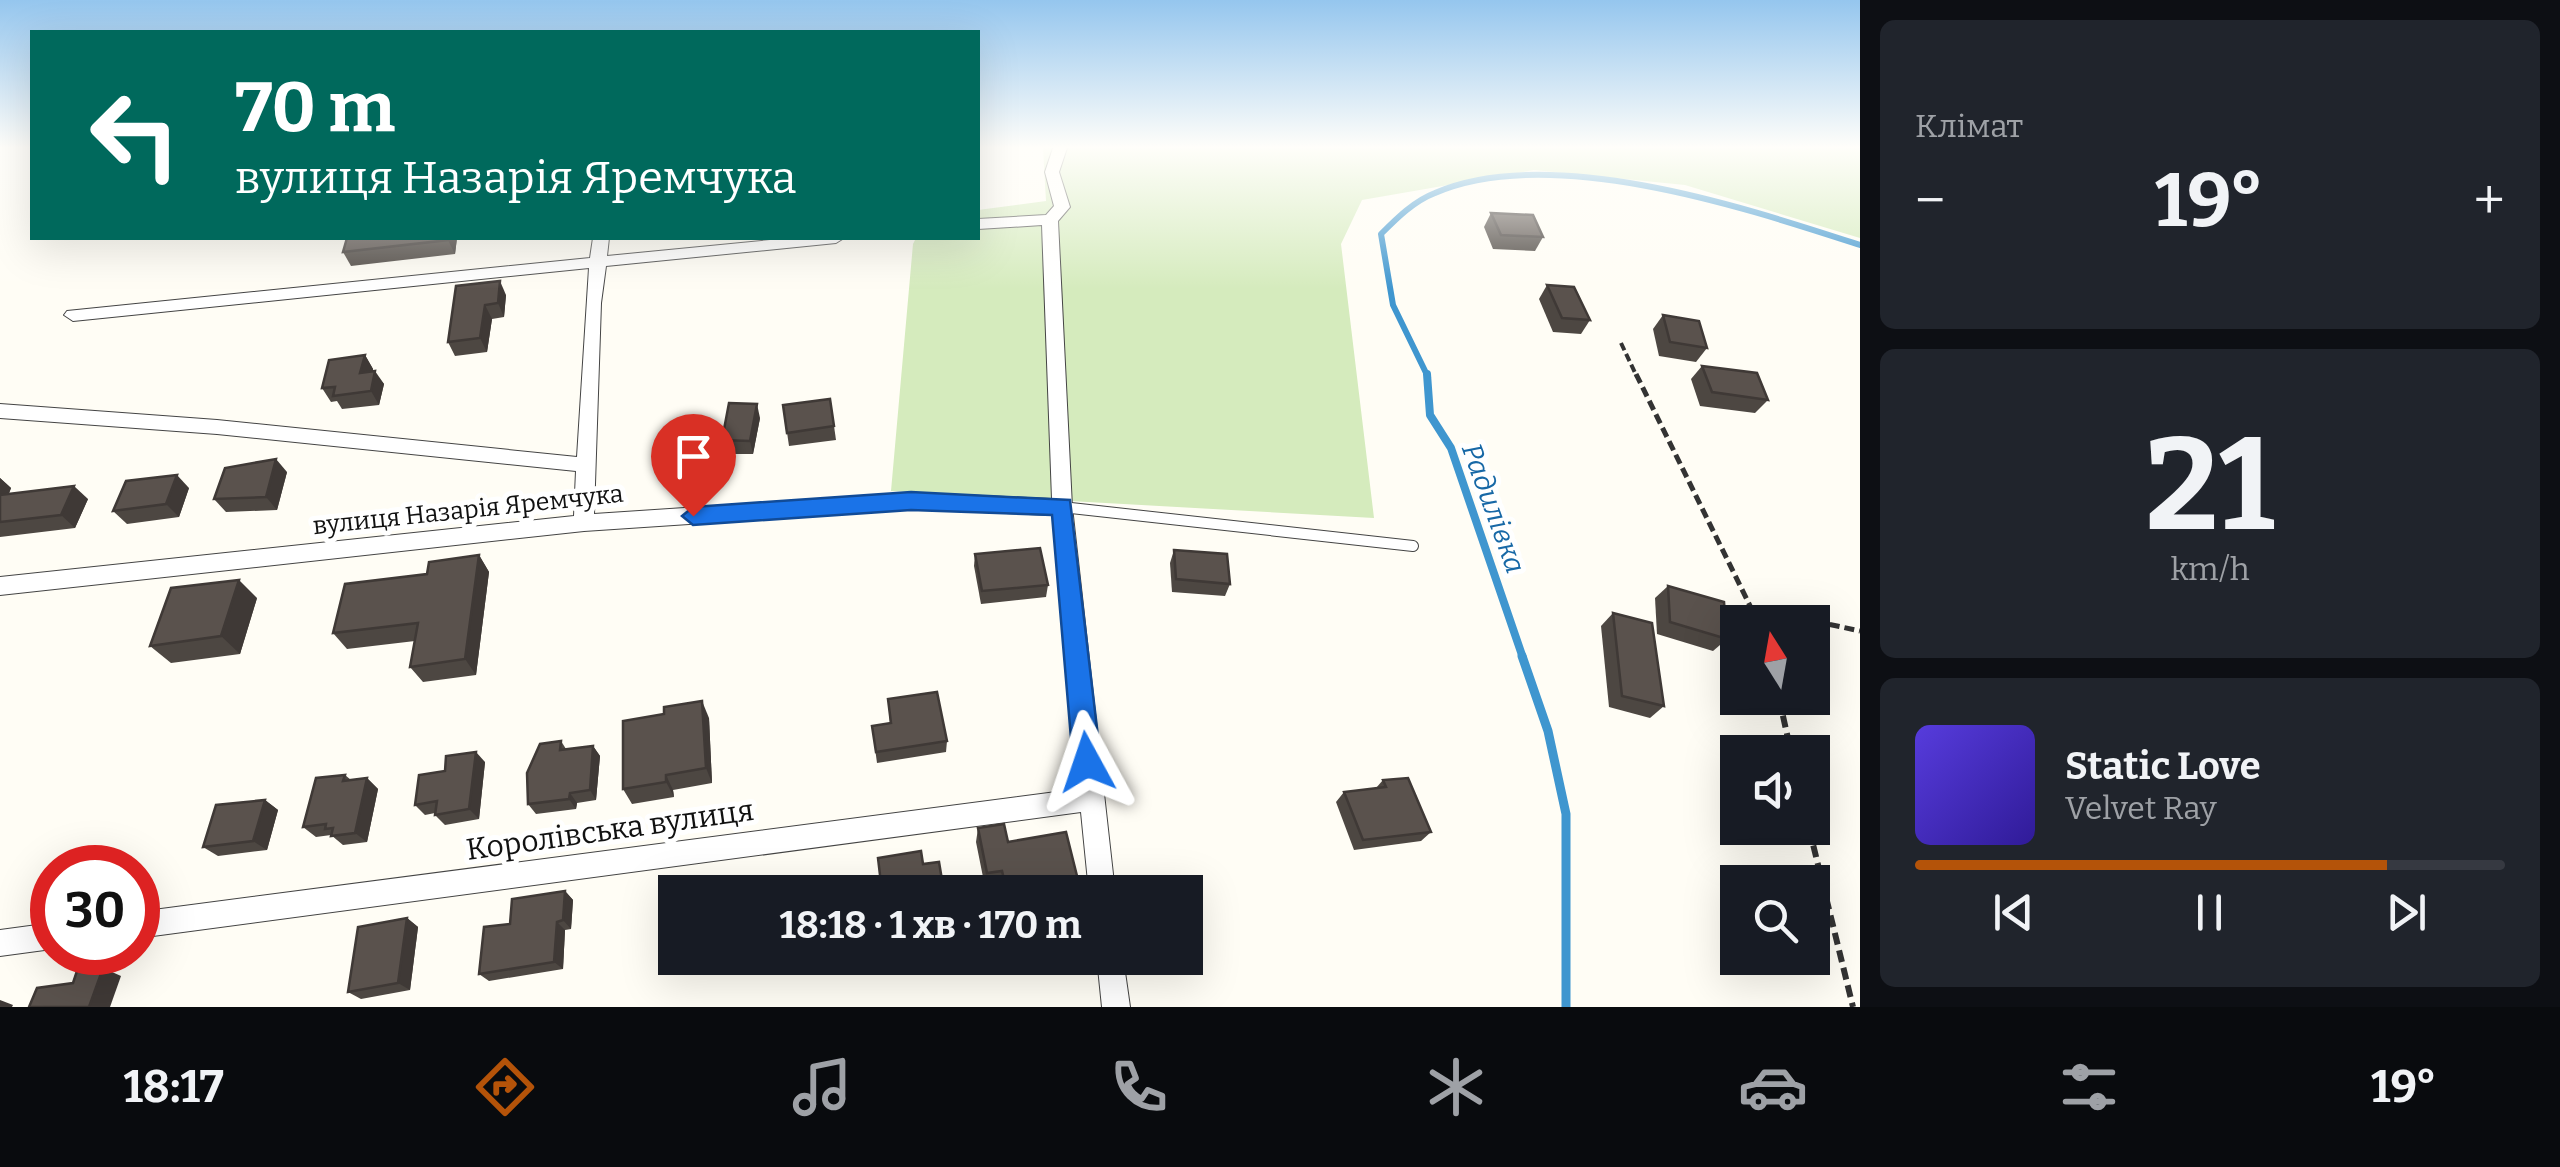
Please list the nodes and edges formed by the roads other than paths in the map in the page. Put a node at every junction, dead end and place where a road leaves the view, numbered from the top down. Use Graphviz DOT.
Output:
graph roads {
  1 [pos="1059,195"];
  2 [pos="1050,220"];
  3 [pos="980,224"];
  4 [pos="601,240"];
  5 [pos="818,240"];
  6 [pos="598,264"];
  7 [pos="73,315"];
  8 [pos="0,411"];
  9 [pos="587,464"];
  10 [pos="1062,507"];
  11 [pos="584,523"];
  12 [pos="1413,546"];
  13 [pos="0,586"];
  14 [pos="1090,799"];
  15 [pos="1100,875"];
  16 [pos="160,922"];
  17 [pos="30,939"];
  18 [pos="0,943"];
  19 [pos="1112,975"];
  20 [pos="1116,1007"];
  1 -- 2 [label="street"];
  2 -- 3 [label="street"];
  2 -- 10 [label="street"];
  4 -- 6 [label="street"];
  5 -- 6 [label="street"];
  6 -- 7 [label="street"];
  6 -- 9 [label="street"];
  8 -- 9 [label="street"];
  9 -- 11 [label="street"];
  10 -- 11 [label="street, вулиця Назарія Яремчука"];
  10 -- 12 [label="lane"];
  10 -- 14 [label="street"];
  11 -- 13 [label="street, вулиця Назарія Яремчука"];
  14 -- 15 [label="street"];
  14 -- 16 [label="street, Королівська вулиця"];
  17 -- 18 [label="street"];
  19 -- 20 [label="street"];
}
